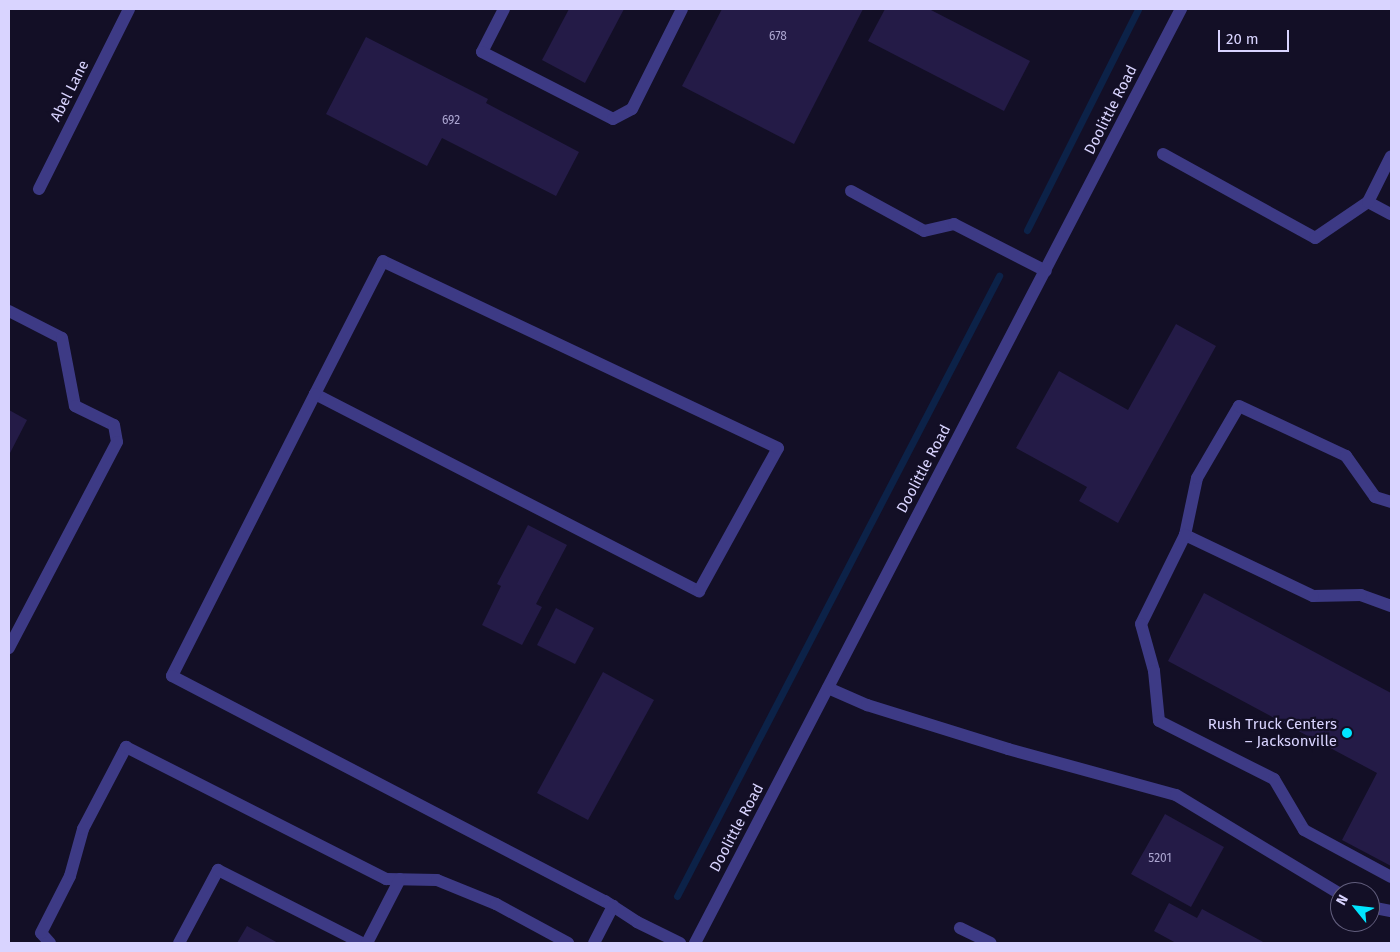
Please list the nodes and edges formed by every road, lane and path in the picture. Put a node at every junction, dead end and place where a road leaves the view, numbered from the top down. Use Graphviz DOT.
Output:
graph roads {
  1 [pos="129,9"];
  2 [pos="504,9"];
  3 [pos="682,9"];
  4 [pos="1181,9"];
  5 [pos="1163,154"];
  6 [pos="1391,156"];
  7 [pos="39,189"];
  8 [pos="851,191"];
  9 [pos="1368,202"];
  10 [pos="1391,214"];
  11 [pos="1046,271"];
  12 [pos="9,312"];
  13 [pos="315,394"];
  14 [pos="1391,502"];
  15 [pos="1185,535"];
  16 [pos="1391,606"];
  17 [pos="9,648"];
  18 [pos="828,688"];
  19 [pos="1391,877"];
  20 [pos="400,879"];
  21 [pos="1330,888"];
  22 [pos="613,906"];
  23 [pos="960,928"];
  24 [pos="677,942"];
  25 [pos="50,943"];
  26 [pos="179,943"];
  27 [pos="362,943"];
  28 [pos="367,943"];
  29 [pos="568,943"];
  30 [pos="594,943"];
  31 [pos="695,943"];
  32 [pos="991,943"];
  1 -- 7 [label="street, Abel Lane"];
  2 -- 3 [label="street"];
  4 -- 11 [label="street, Doolittle Road"];
  5 -- 9 [label="street"];
  6 -- 9 [label="street"];
  8 -- 11 [label="street"];
  9 -- 10 [label="street"];
  11 -- 18 [label="street, Doolittle Road"];
  12 -- 17 [label="street"];
  13 -- 13 [label="street"];
  13 -- 22 [label="street"];
  14 -- 15 [label="street"];
  15 -- 16 [label="street"];
  15 -- 19 [label="street"];
  18 -- 21 [label="street"];
  18 -- 31 [label="street, Doolittle Road"];
  20 -- 25 [label="street"];
  20 -- 28 [label="street"];
  20 -- 29 [label="street"];
  22 -- 24 [label="street"];
  22 -- 30 [label="street"];
  23 -- 32 [label="street"];
  26 -- 27 [label="street"];
}
